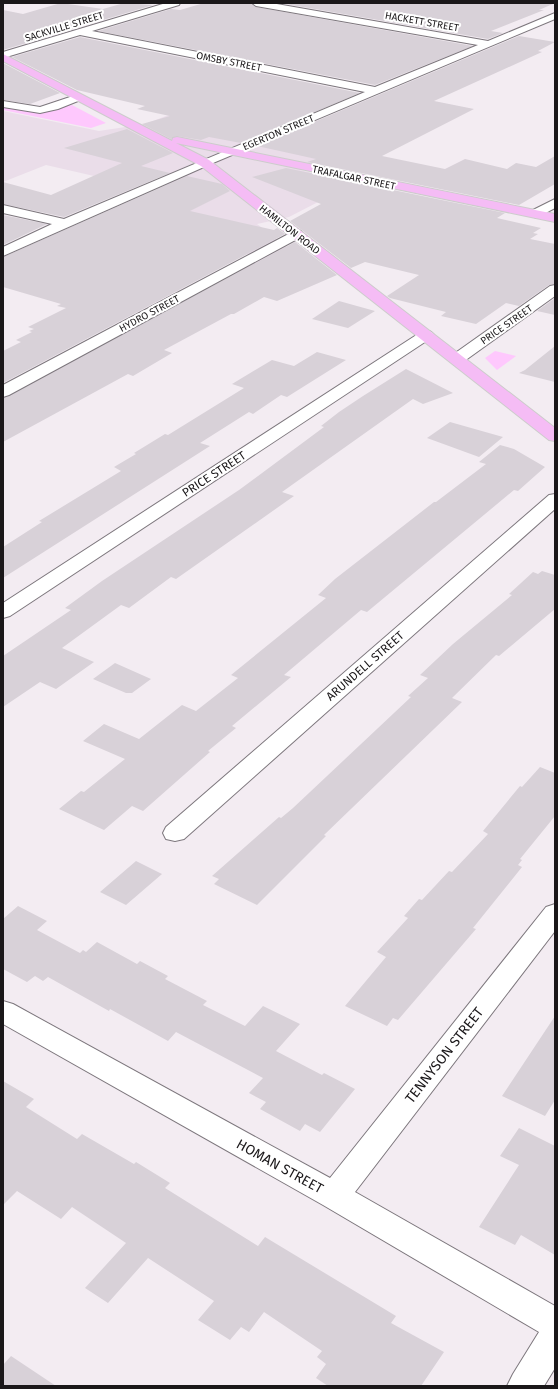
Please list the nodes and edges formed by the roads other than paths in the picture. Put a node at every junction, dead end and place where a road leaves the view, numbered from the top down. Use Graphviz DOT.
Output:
graph roads {
  1 [pos="176,3"];
  2 [pos="256,3"];
  3 [pos="555,16"];
  4 [pos="80,32"];
  5 [pos="489,44"];
  6 [pos="3,56"];
  7 [pos="378,91"];
  8 [pos="79,97"];
  9 [pos="3,104"];
  10 [pos="152,135"];
  11 [pos="232,152"];
  12 [pos="204,163"];
  13 [pos="555,203"];
  14 [pos="3,209"];
  15 [pos="536,214"];
  16 [pos="555,218"];
  17 [pos="64,223"];
  18 [pos="296,234"];
  19 [pos="3,252"];
  20 [pos="555,289"];
  21 [pos="426,335"];
  22 [pos="457,359"];
  23 [pos="3,392"];
  24 [pos="555,436"];
  25 [pos="555,498"];
  26 [pos="3,612"];
  27 [pos="176,833"];
  28 [pos="552,923"];
  29 [pos="3,1011"];
  30 [pos="334,1196"];
  31 [pos="555,1324"];
  32 [pos="555,1337"];
  33 [pos="526,1386"];
  1 -- 4 [label="street, SACKVILLE STREET"];
  2 -- 5 [label="street, HACKETT STREET"];
  3 -- 5 [label="street, EGERTON STREET"];
  4 -- 6 [label="street, SACKVILLE STREET"];
  4 -- 7 [label="street, OMSBY STREET"];
  5 -- 7 [label="street, EGERTON STREET"];
  6 -- 8 [label="main road, HAMILTON ROAD"];
  7 -- 11 [label="street, EGERTON STREET"];
  8 -- 9 [label="street"];
  8 -- 10 [label="main road, HAMILTON ROAD"];
  10 -- 11 [label="main road, TRAFALGAR STREET"];
  10 -- 12 [label="main road, HAMILTON ROAD"];
  11 -- 12 [label="street, EGERTON STREET"];
  11 -- 15 [label="main road, TRAFALGAR STREET"];
  12 -- 17 [label="street, EGERTON STREET"];
  12 -- 18 [label="main road, HAMILTON ROAD"];
  13 -- 15 [label="street"];
  14 -- 17 [label="street"];
  15 -- 16 [label="main road, TRAFALGAR STREET"];
  17 -- 19 [label="street, EGERTON STREET"];
  18 -- 21 [label="main road, HAMILTON ROAD"];
  18 -- 23 [label="street, HYDRO STREET"];
  20 -- 22 [label="street, PRICE STREET"];
  21 -- 22 [label="main road, HAMILTON ROAD"];
  21 -- 26 [label="street, PRICE STREET"];
  22 -- 24 [label="main road, HAMILTON ROAD"];
  25 -- 27 [label="street, ARUNDELL STREET"];
  28 -- 30 [label="street, TENNYSON STREET"];
  29 -- 30 [label="street, HOMAN STREET"];
  30 -- 31 [label="street, HOMAN STREET"];
  32 -- 33 [label="street"];
}
